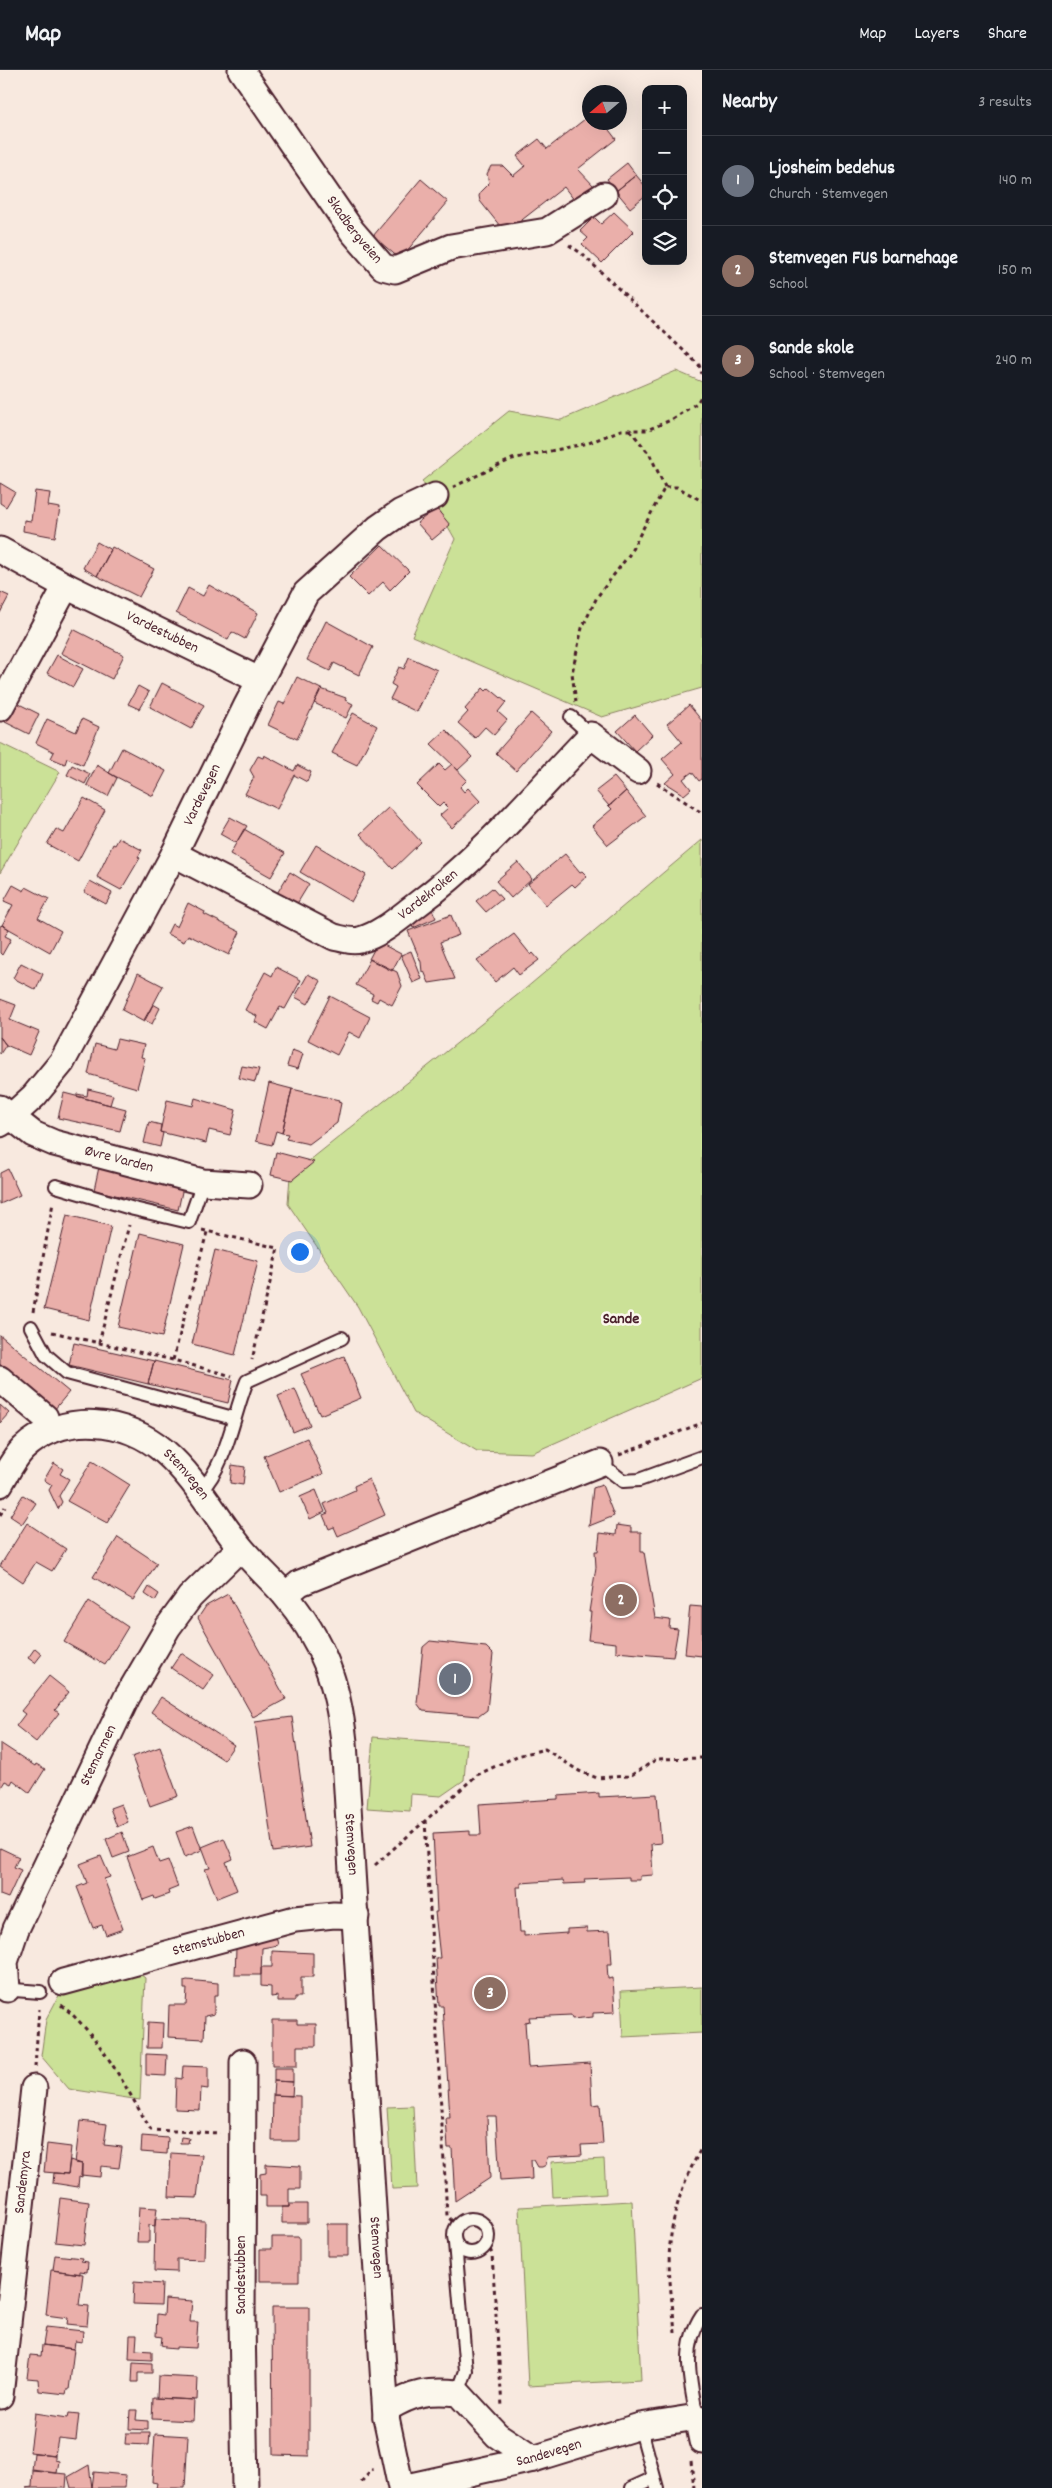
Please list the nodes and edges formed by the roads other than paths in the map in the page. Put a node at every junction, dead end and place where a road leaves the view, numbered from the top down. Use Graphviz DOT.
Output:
graph roads {
  1 [pos="241,70"];
  2 [pos="604,195"];
  3 [pos="435,496"];
  4 [pos="0,550"];
  5 [pos="66,586"];
  6 [pos="259,680"];
  7 [pos="0,708"];
  8 [pos="571,717"];
  9 [pos="591,735"];
  10 [pos="638,771"];
  11 [pos="174,854"];
  12 [pos="4,1116"];
  13 [pos="204,1182"];
  14 [pos="249,1185"];
  15 [pos="56,1186"];
  16 [pos="31,1327"];
  17 [pos="342,1338"];
  18 [pos="0,1379"];
  19 [pos="45,1417"];
  20 [pos="233,1418"];
  21 [pos="702,1457"];
  22 [pos="600,1463"];
  23 [pos="5,1491"];
  24 [pos="200,1492"];
  25 [pos="240,1548"];
  26 [pos="285,1595"];
  27 [pos="356,1916"];
  28 [pos="63,1982"];
  29 [pos="3,1989"];
  30 [pos="40,1992"];
  31 [pos="243,2062"];
  32 [pos="34,2088"];
  33 [pos="455,2243"];
  34 [pos="702,2315"];
  35 [pos="458,2393"];
  36 [pos="0,2396"];
  37 [pos="386,2417"];
  38 [pos="699,2421"];
  39 [pos="640,2426"];
  40 [pos="702,2440"];
  41 [pos="533,2459"];
  42 [pos="656,2483"];
  43 [pos="244,2488"];
  44 [pos="401,2488"];
  45 [pos="632,2488"];
  1 -- 2 [label="street, Skadbergveien"];
  3 -- 6 [label="street, Vardevegen"];
  4 -- 5 [label="street, Vardestubben"];
  5 -- 6 [label="street, Vardestubben"];
  5 -- 7 [label="street"];
  6 -- 11 [label="street, Vardevegen"];
  8 -- 9 [label="lane"];
  9 -- 10 [label="street"];
  9 -- 11 [label="street, Vardekroken"];
  11 -- 12 [label="street, Vardevegen"];
  12 -- 13 [label="street, Øvre Varden"];
  13 -- 14 [label="street, Øvre Varden"];
  13 -- 15 [label="lane"];
  16 -- 20 [label="lane"];
  17 -- 20 [label="lane"];
  18 -- 19 [label="street"];
  20 -- 24 [label="lane"];
  21 -- 22 [label="lane"];
  22 -- 26 [label="street"];
  23 -- 24 [label="street, Stemvegen"];
  24 -- 25 [label="street, Stemvegen"];
  25 -- 26 [label="street, Stemvegen"];
  25 -- 29 [label="street, Stemarmen"];
  26 -- 27 [label="street, Stemvegen"];
  27 -- 28 [label="street, Stemstubben"];
  27 -- 37 [label="street, Stemvegen"];
  29 -- 30 [label="lane"];
  31 -- 43 [label="street, Sandestubben"];
  32 -- 36 [label="street, Sandemyra"];
  33 -- 33 [label="lane"];
  33 -- 35 [label="lane"];
  34 -- 38 [label="lane"];
  35 -- 37 [label="street"];
  35 -- 41 [label="street"];
  37 -- 44 [label="street, Stemvegen"];
  38 -- 39 [label="street, Sandevegen"];
  38 -- 40 [label="street"];
  39 -- 41 [label="street, Sandevegen"];
  39 -- 42 [label="lane"];
  41 -- 44 [label="street, Sandevegen"];
  42 -- 45 [label="lane"];
}
